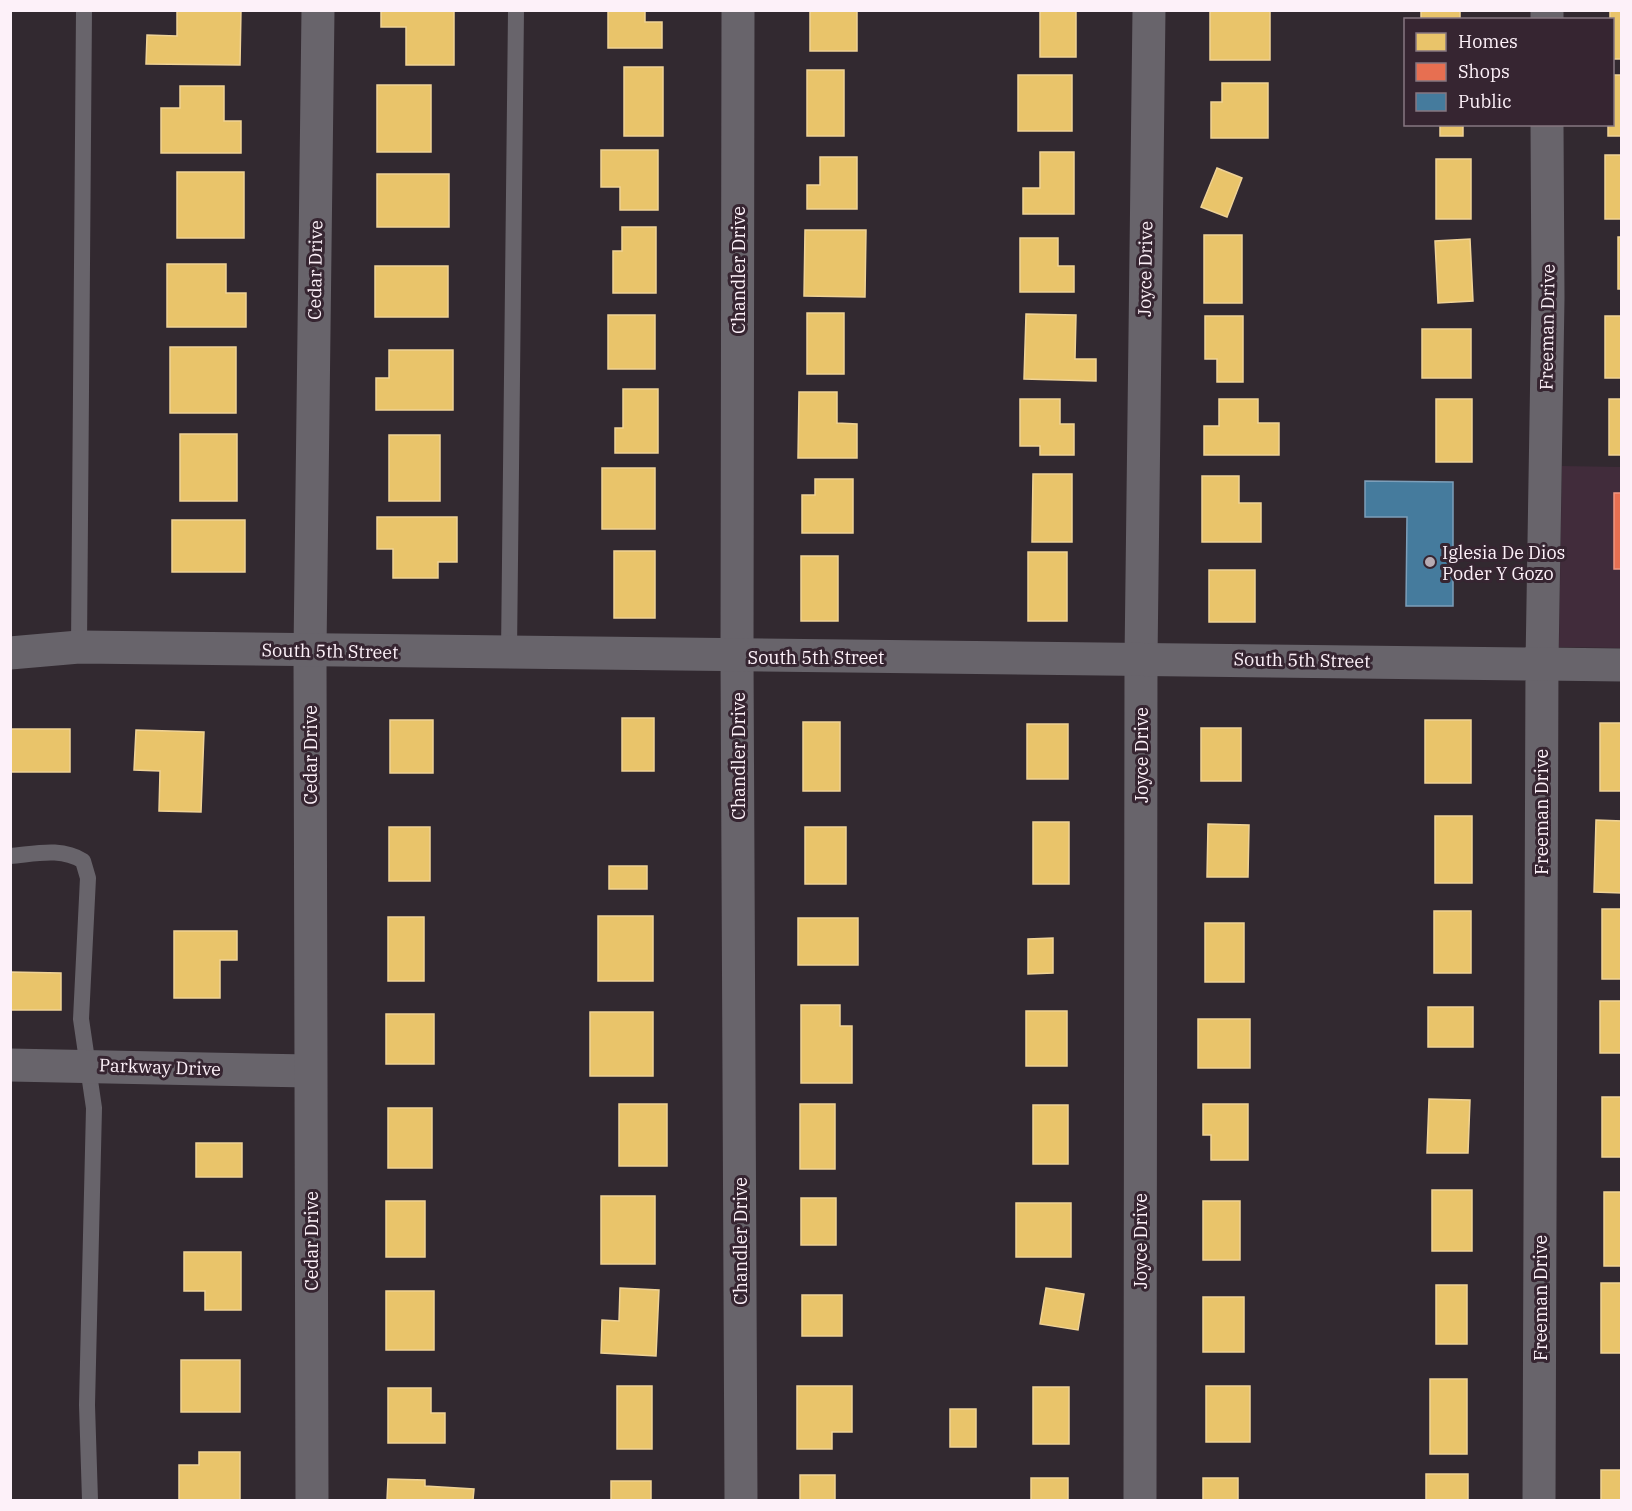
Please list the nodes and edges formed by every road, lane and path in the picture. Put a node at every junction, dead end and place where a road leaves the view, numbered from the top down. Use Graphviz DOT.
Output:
graph roads {
  1 [pos="84,10"];
  2 [pos="318,10"];
  3 [pos="516,10"];
  4 [pos="738,10"];
  5 [pos="1149,10"];
  6 [pos="1548,126"];
  7 [pos="79,647"];
  8 [pos="310,651"];
  9 [pos="10,653"];
  10 [pos="509,653"];
  11 [pos="738,656"];
  12 [pos="1142,658"];
  13 [pos="1542,663"];
  14 [pos="1622,665"];
  15 [pos="10,856"];
  16 [pos="10,1065"];
  17 [pos="87,1065"];
  18 [pos="310,1071"];
  19 [pos="90,1500"];
  20 [pos="312,1500"];
  21 [pos="741,1500"];
  22 [pos="1140,1500"];
  23 [pos="1539,1500"];
  1 -- 7 [label="lane"];
  2 -- 8 [label="street, Cedar Drive"];
  3 -- 10 [label="lane"];
  4 -- 11 [label="street, Chandler Drive"];
  5 -- 12 [label="street, Joyce Drive"];
  6 -- 13 [label="street, Freeman Drive"];
  7 -- 8 [label="street, South 5th Street"];
  7 -- 9 [label="street, South 5th Street"];
  8 -- 10 [label="street, South 5th Street"];
  8 -- 18 [label="street, Cedar Drive"];
  10 -- 11 [label="street, South 5th Street"];
  11 -- 12 [label="street, South 5th Street"];
  11 -- 21 [label="street, Chandler Drive"];
  12 -- 13 [label="street, South 5th Street"];
  12 -- 22 [label="street, Joyce Drive"];
  13 -- 14 [label="street, South 5th Street"];
  13 -- 23 [label="street, Freeman Drive"];
  15 -- 17 [label="lane"];
  16 -- 17 [label="street, Parkway Drive"];
  17 -- 18 [label="street, Parkway Drive"];
  17 -- 19 [label="lane"];
  18 -- 20 [label="street, Cedar Drive"];
}
